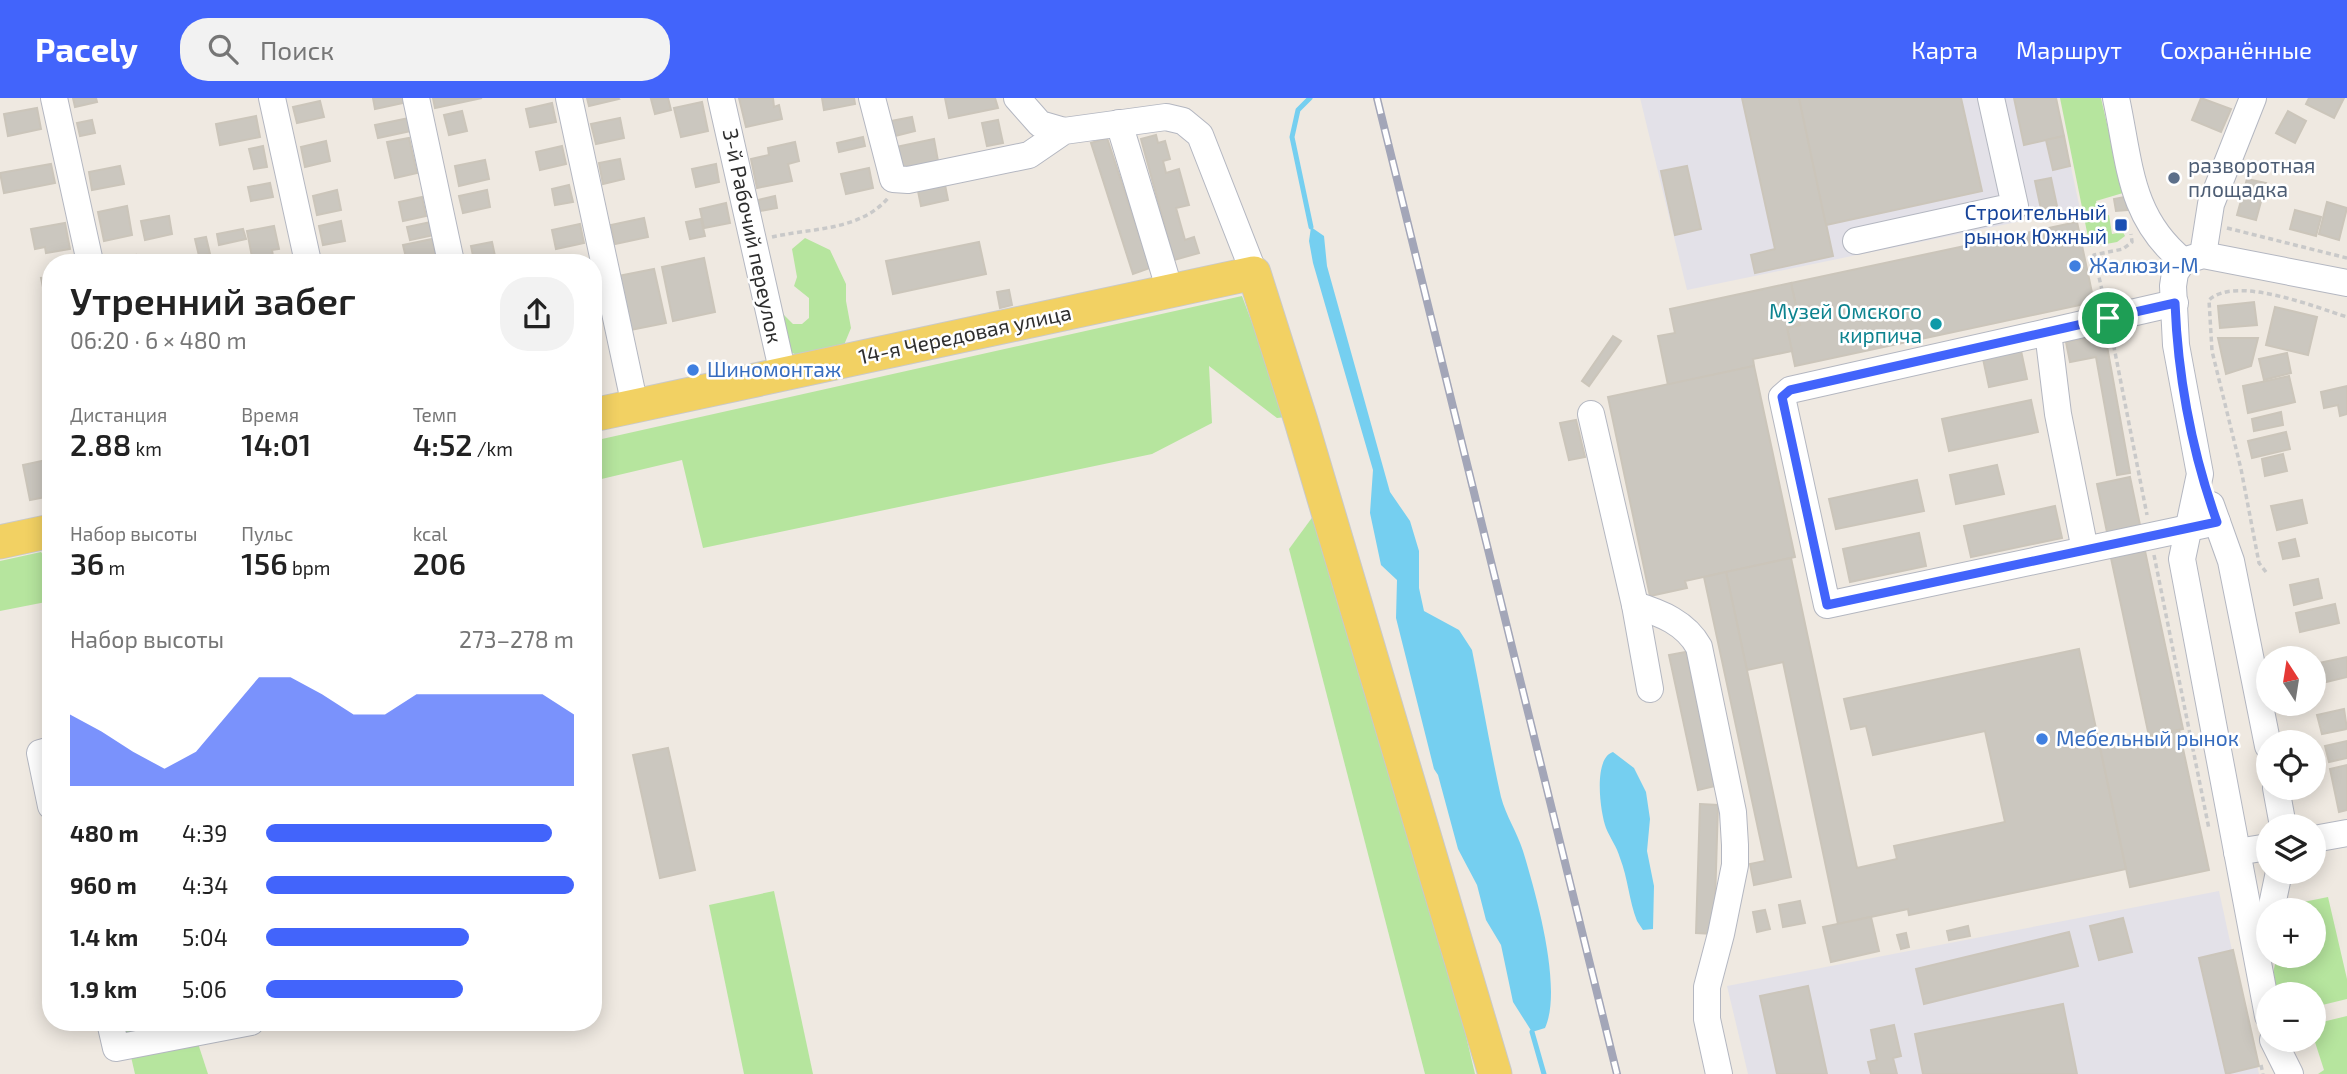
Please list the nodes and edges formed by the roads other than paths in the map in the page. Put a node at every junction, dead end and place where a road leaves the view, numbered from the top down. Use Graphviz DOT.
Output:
graph roads {
  1 [pos="54,98"];
  2 [pos="272,98"];
  3 [pos="416,98"];
  4 [pos="569,98"];
  5 [pos="722,98"];
  6 [pos="872,98"];
  7 [pos="1017,98"];
  8 [pos="1188,98"];
  9 [pos="1991,98"];
  10 [pos="2116,98"];
  11 [pos="2253,98"];
  12 [pos="1119,123"];
  13 [pos="1064,131"];
  14 [pos="1200,135"];
  15 [pos="1856,241"];
  16 [pos="88,254"];
  17 [pos="306,254"];
  18 [pos="449,254"];
  19 [pos="2193,258"];
  20 [pos="1254,273"];
  21 [pos="2347,283"];
  22 [pos="1170,291"];
  23 [pos="2175,303"];
  24 [pos="2048,332"];
  25 [pos="783,374"];
  26 [pos="635,406"];
  27 [pos="602,413"];
  28 [pos="1591,414"];
  29 [pos="2200,474"];
  30 [pos="2217,522"];
  31 [pos="2190,528"];
  32 [pos="42,533"];
  33 [pos="0,542"];
  34 [pos="2085,550"];
  35 [pos="1635,605"];
  36 [pos="1650,689"];
  37 [pos="2265,730"];
  38 [pos="2256,849"];
  39 [pos="2237,852"];
  40 [pos="2256,951"];
  41 [pos="112,1031"];
  42 [pos="204,1031"];
  43 [pos="2269,1052"];
  44 [pos="1495,1074"];
  45 [pos="1719,1074"];
  46 [pos="2290,1074"];
  1 -- 16 [label="street"];
  2 -- 17 [label="street"];
  3 -- 18 [label="street"];
  4 -- 26 [label="street"];
  5 -- 25 [label="street, 3-й Рабочий переулок"];
  6 -- 13 [label="street"];
  7 -- 13 [label="street"];
  8 -- 14 [label="street"];
  9 -- 15 [label="street"];
  10 -- 19 [label="street"];
  11 -- 19 [label="street"];
  12 -- 13 [label="street"];
  12 -- 14 [label="street"];
  12 -- 22 [label="street"];
  14 -- 20 [label="street"];
  19 -- 21 [label="street"];
  19 -- 23 [label="street"];
  20 -- 22 [label="main road, 14-я Чередовая улица"];
  20 -- 44 [label="main road"];
  22 -- 25 [label="main road, 14-я Чередовая улица"];
  23 -- 24 [label="street"];
  23 -- 29 [label="street"];
  24 -- 34 [label="street"];
  24 -- 34 [label="street"];
  25 -- 26 [label="main road, 14-я Чередовая улица"];
  26 -- 27 [label="main road, 14-я Чередовая улица"];
  28 -- 35 [label="street"];
  29 -- 30 [label="street"];
  29 -- 31 [label="street"];
  30 -- 31 [label="street"];
  30 -- 37 [label="street"];
  31 -- 34 [label="street"];
  31 -- 39 [label="street"];
  32 -- 33 [label="main road"];
  35 -- 36 [label="street"];
  35 -- 45 [label="street"];
  38 -- 39 [label="street"];
  39 -- 40 [label="street"];
  41 -- 42 [label="street"];
  43 -- 46 [label="street"];
}
